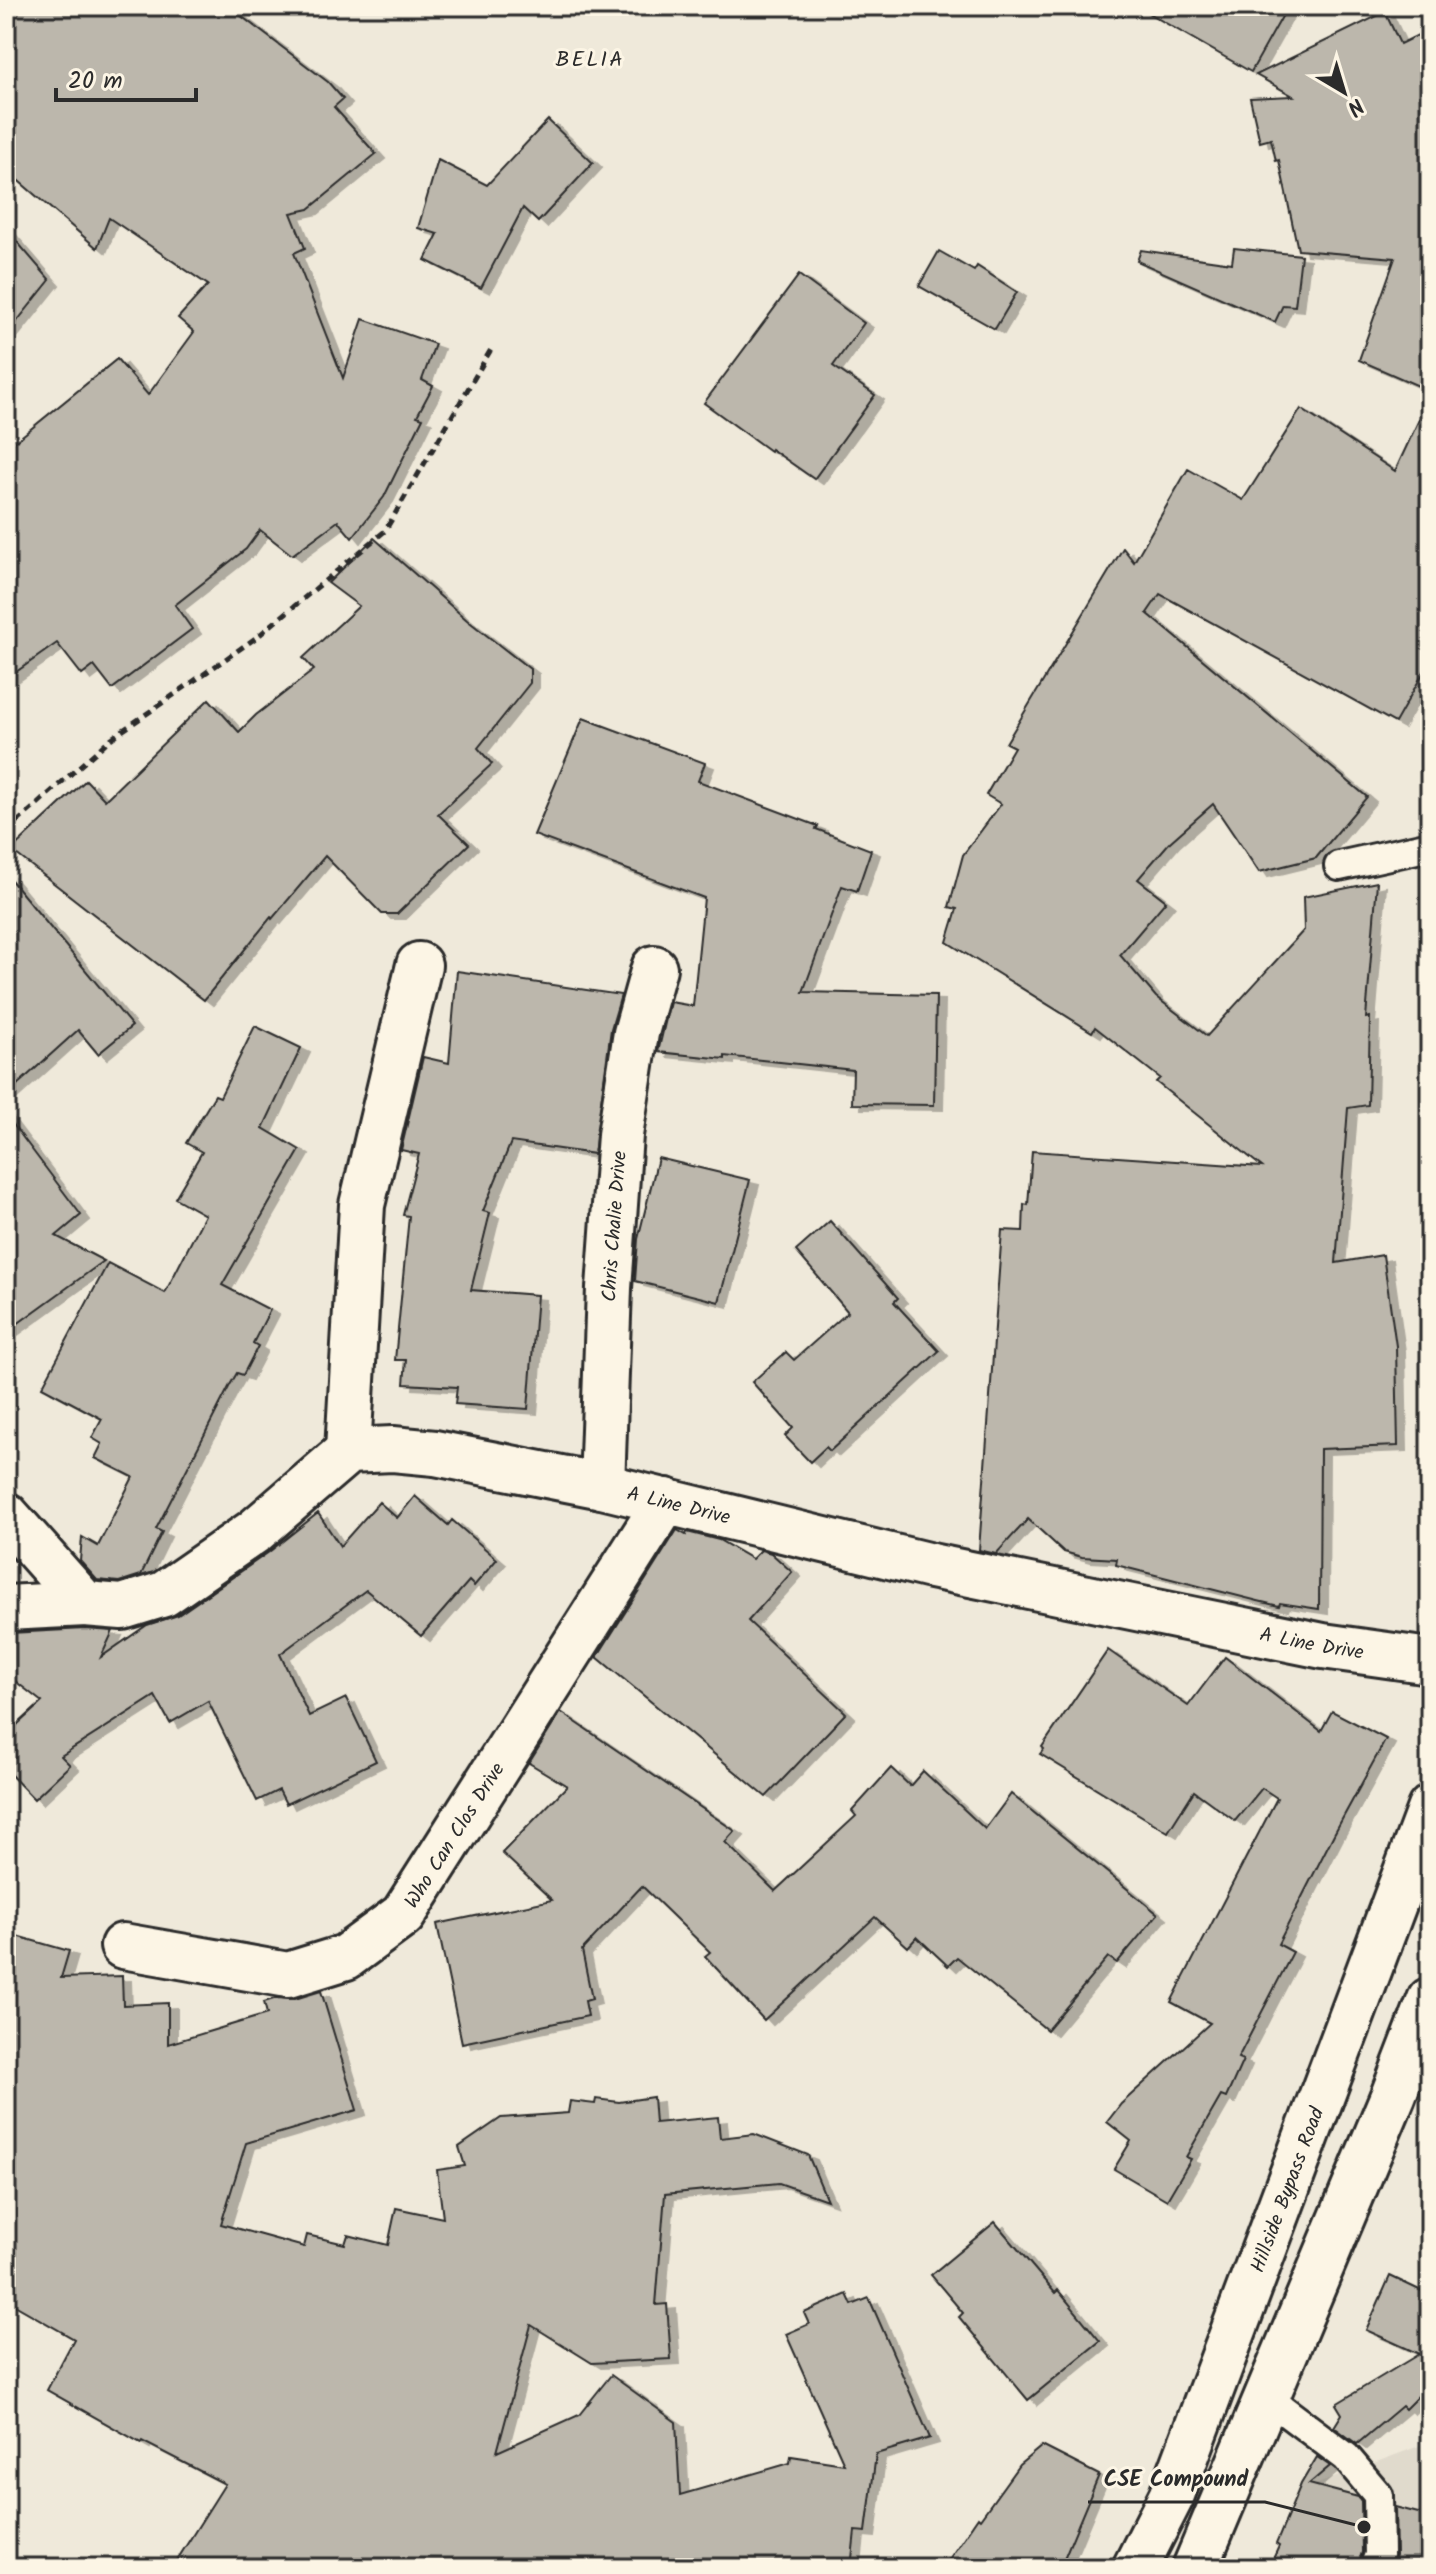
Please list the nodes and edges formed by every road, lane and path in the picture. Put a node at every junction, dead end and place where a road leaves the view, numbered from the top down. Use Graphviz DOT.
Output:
graph roads {
  1 [pos="493,346"];
  2 [pos="6,832"];
  3 [pos="1430,846"];
  4 [pos="1339,866"];
  5 [pos="419,965"];
  6 [pos="654,968"];
  7 [pos="348,1451"];
  8 [pos="602,1486"];
  9 [pos="666,1501"];
  10 [pos="6,1515"];
  11 [pos="85,1604"];
  12 [pos="6,1608"];
  13 [pos="1430,1661"];
  14 [pos="1430,1808"];
  15 [pos="123,1946"];
  16 [pos="1430,2000"];
  17 [pos="1266,2397"];
  18 [pos="1135,2568"];
  19 [pos="1195,2568"];
  20 [pos="1374,2568"];
  1 -- 2 [label="path"];
  3 -- 4 [label="lane"];
  5 -- 7 [label="street"];
  6 -- 8 [label="street, Chris Chalie Drive"];
  7 -- 8 [label="street, A Line Drive"];
  7 -- 11 [label="street"];
  8 -- 9 [label="street, A Line Drive"];
  9 -- 13 [label="street, A Line Drive"];
  9 -- 15 [label="street, Who Can Clos Drive"];
  10 -- 11 [label="street"];
  11 -- 12 [label="street"];
  14 -- 18 [label="street, Hillside Bypass Road"];
  16 -- 17 [label="street"];
  17 -- 19 [label="street"];
  17 -- 20 [label="lane"];
}
